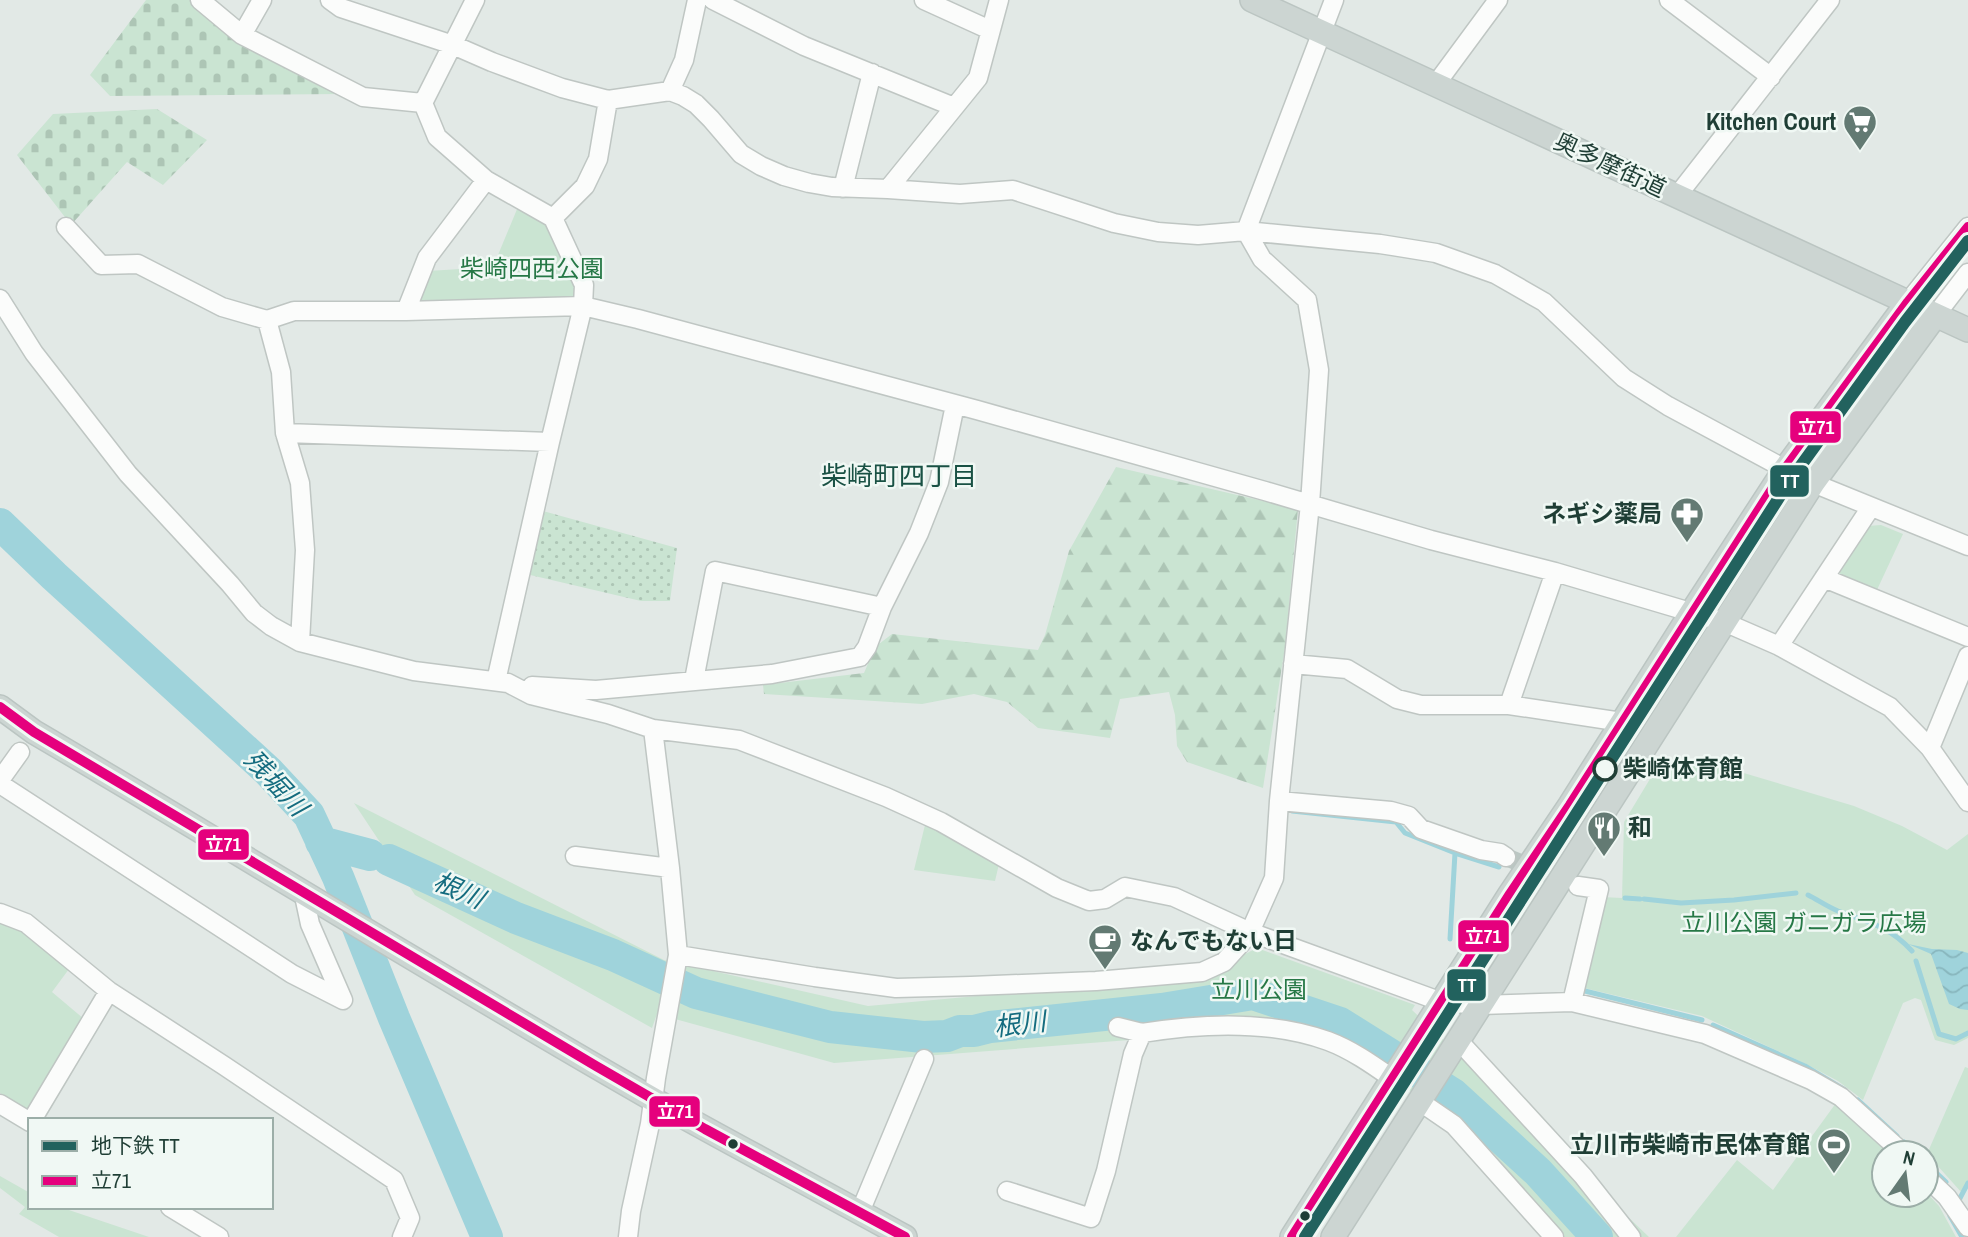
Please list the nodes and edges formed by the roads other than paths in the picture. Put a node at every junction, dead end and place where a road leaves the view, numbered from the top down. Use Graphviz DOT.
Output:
graph roads {
  1 [pos="200,0"];
  2 [pos="262,0"];
  3 [pos="330,0"];
  4 [pos="475,0"];
  5 [pos="698,0"];
  6 [pos="713,0"];
  7 [pos="924,0"];
  8 [pos="999,0"];
  9 [pos="1252,0"];
  10 [pos="1334,0"];
  11 [pos="1498,0"];
  12 [pos="1669,0"];
  13 [pos="1830,0"];
  14 [pos="990,30"];
  15 [pos="1321,32"];
  16 [pos="242,35"];
  17 [pos="453,45"];
  18 [pos="872,74"];
  19 [pos="1771,77"];
  20 [pos="1436,84"];
  21 [pos="670,91"];
  22 [pos="608,100"];
  23 [pos="423,103"];
  24 [pos="954,107"];
  25 [pos="486,180"];
  26 [pos="843,188"];
  27 [pos="888,189"];
  28 [pos="1677,196"];
  29 [pos="553,218"];
  30 [pos="1968,227"];
  31 [pos="66,228"];
  32 [pos="1246,231"];
  33 [pos="1968,273"];
  34 [pos="0,299"];
  35 [pos="1908,302"];
  36 [pos="583,306"];
  37 [pos="406,311"];
  38 [pos="1935,316"];
  39 [pos="267,320"];
  40 [pos="1968,330"];
  41 [pos="955,405"];
  42 [pos="285,433"];
  43 [pos="550,442"];
  44 [pos="1785,469"];
  45 [pos="1812,483"];
  46 [pos="1310,504"];
  47 [pos="1871,507"];
  48 [pos="1968,546"];
  49 [pos="1555,572"];
  50 [pos="1824,578"];
  51 [pos="882,607"];
  52 [pos="1692,612"];
  53 [pos="1724,622"];
  54 [pos="1968,638"];
  55 [pos="300,642"];
  56 [pos="1779,646"];
  57 [pos="1968,656"];
  58 [pos="1293,664"];
  59 [pos="694,680"];
  60 [pos="502,682"];
  61 [pos="1509,705"];
  62 [pos="0,707"];
  63 [pos="1622,722"];
  64 [pos="653,729"];
  65 [pos="1930,748"];
  66 [pos="20,752"];
  67 [pos="0,782"];
  68 [pos="1279,801"];
  69 [pos="1968,802"];
  70 [pos="575,856"];
  71 [pos="1506,857"];
  72 [pos="670,868"];
  73 [pos="1578,887"];
  74 [pos="303,891"];
  75 [pos="0,913"];
  76 [pos="1250,932"];
  77 [pos="678,955"];
  78 [pos="109,991"];
  79 [pos="1442,1002"];
  80 [pos="1572,1002"];
  81 [pos="1481,1004"];
  82 [pos="1118,1027"];
  83 [pos="1143,1033"];
  84 [pos="1456,1043"];
  85 [pos="924,1059"];
  86 [pos="1394,1078"];
  87 [pos="1421,1098"];
  88 [pos="653,1099"];
  89 [pos="0,1104"];
  90 [pos="33,1118"];
  91 [pos="28,1119"];
  92 [pos="1888,1139"];
  93 [pos="1940,1190"];
  94 [pos="1007,1191"];
  95 [pos="173,1209"];
  96 [pos="860,1212"];
  97 [pos="1968,1227"];
  98 [pos="219,1237"];
  99 [pos="402,1237"];
  100 [pos="628,1237"];
  101 [pos="905,1237"];
  102 [pos="1292,1237"];
  103 [pos="1333,1237"];
  104 [pos="1554,1237"];
  105 [pos="1631,1237"];
  1 -- 16 [label="street"];
  2 -- 16 [label="street"];
  3 -- 17 [label="street"];
  4 -- 17 [label="street"];
  5 -- 21 [label="street"];
  6 -- 18 [label="street"];
  7 -- 14 [label="street"];
  8 -- 14 [label="street"];
  9 -- 15 [label="main road, 奥多摩街道"];
  10 -- 15 [label="street"];
  11 -- 20 [label="street"];
  12 -- 19 [label="street"];
  13 -- 19 [label="street"];
  14 -- 24 [label="street"];
  15 -- 20 [label="main road, 奥多摩街道"];
  15 -- 32 [label="street"];
  16 -- 23 [label="street"];
  17 -- 22 [label="street"];
  17 -- 23 [label="street"];
  18 -- 24 [label="street"];
  18 -- 26 [label="street"];
  19 -- 28 [label="street"];
  20 -- 28 [label="main road, 奥多摩街道"];
  21 -- 22 [label="street"];
  21 -- 26 [label="street"];
  22 -- 29 [label="street"];
  23 -- 25 [label="street"];
  24 -- 27 [label="street"];
  25 -- 29 [label="street"];
  25 -- 37 [label="street"];
  26 -- 27 [label="street"];
  27 -- 32 [label="street"];
  28 -- 35 [label="main road, 奥多摩街道"];
  29 -- 36 [label="street"];
  30 -- 35 [label="street"];
  31 -- 39 [label="street"];
  32 -- 44 [label="street"];
  32 -- 46 [label="street"];
  33 -- 38 [label="street"];
  34 -- 55 [label="street"];
  35 -- 38 [label="main road, 奥多摩街道"];
  35 -- 44 [label="main road"];
  36 -- 37 [label="street"];
  36 -- 41 [label="street"];
  36 -- 43 [label="street"];
  37 -- 39 [label="street"];
  38 -- 40 [label="main road, 奥多摩街道"];
  38 -- 45 [label="main road"];
  39 -- 42 [label="street"];
  41 -- 46 [label="street"];
  41 -- 51 [label="street"];
  42 -- 43 [label="street"];
  42 -- 55 [label="street"];
  43 -- 60 [label="street"];
  44 -- 52 [label="main road"];
  45 -- 47 [label="street"];
  45 -- 53 [label="main road"];
  46 -- 49 [label="street"];
  46 -- 58 [label="street"];
  47 -- 48 [label="street"];
  47 -- 50 [label="street"];
  49 -- 52 [label="street"];
  49 -- 61 [label="street"];
  50 -- 54 [label="street"];
  50 -- 56 [label="street"];
  51 -- 59 [label="street"];
  51 -- 59 [label="street"];
  52 -- 53 [label="street"];
  52 -- 63 [label="main road"];
  53 -- 56 [label="street"];
  53 -- 81 [label="main road"];
  55 -- 60 [label="street"];
  56 -- 65 [label="street"];
  57 -- 65 [label="street"];
  58 -- 61 [label="street"];
  58 -- 68 [label="street"];
  59 -- 60 [label="street"];
  60 -- 64 [label="street"];
  61 -- 63 [label="street"];
  62 -- 74 [label="main road"];
  63 -- 79 [label="main road"];
  64 -- 72 [label="street"];
  64 -- 76 [label="street"];
  65 -- 69 [label="street"];
  66 -- 67 [label="street"];
  67 -- 74 [label="street"];
  68 -- 71 [label="street"];
  68 -- 76 [label="street"];
  70 -- 72 [label="street"];
  72 -- 77 [label="street"];
  73 -- 80 [label="street"];
  74 -- 88 [label="main road"];
  75 -- 78 [label="street"];
  76 -- 77 [label="street"];
  76 -- 79 [label="street"];
  77 -- 88 [label="street"];
  78 -- 90 [label="street"];
  78 -- 99 [label="street"];
  79 -- 81 [label="street"];
  79 -- 86 [label="main road"];
  80 -- 81 [label="street"];
  80 -- 92 [label="street"];
  81 -- 84 [label="main road"];
  82 -- 83 [label="street"];
  83 -- 86 [label="street"];
  83 -- 94 [label="street"];
  84 -- 87 [label="main road"];
  84 -- 105 [label="street"];
  85 -- 96 [label="street"];
  86 -- 102 [label="main road"];
  87 -- 103 [label="main road"];
  87 -- 104 [label="street"];
  88 -- 96 [label="main road"];
  88 -- 100 [label="street"];
  89 -- 91 [label="street"];
  93 -- 97 [label="street"];
  95 -- 98 [label="street"];
  96 -- 101 [label="main road"];
}
